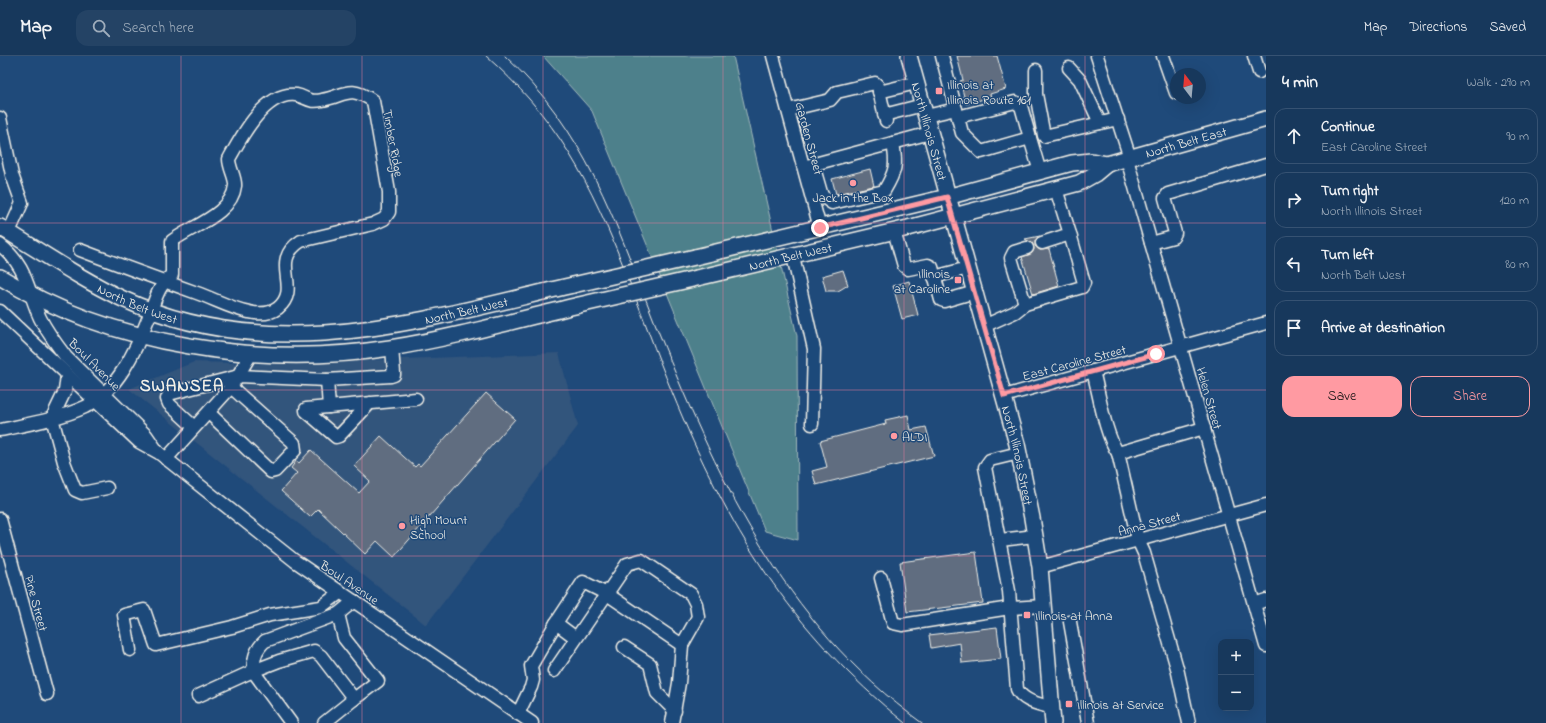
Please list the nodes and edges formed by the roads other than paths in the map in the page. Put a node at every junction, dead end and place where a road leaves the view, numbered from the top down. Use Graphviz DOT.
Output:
graph roads {
  1 [pos="774,56"];
  2 [pos="909,56"];
  3 [pos="942,56"];
  4 [pos="1097,56"];
  5 [pos="1163,56"];
  6 [pos="1254,56"];
  7 [pos="1069,68"];
  8 [pos="1036,70"];
  9 [pos="1259,72"];
  10 [pos="1170,76"];
  11 [pos="916,83"];
  12 [pos="879,92"];
  13 [pos="788,110"];
  14 [pos="924,110"];
  15 [pos="957,113"];
  16 [pos="0,118"];
  17 [pos="1266,119"];
  18 [pos="1118,120"];
  19 [pos="1100,123"];
  20 [pos="930,133"];
  21 [pos="1030,138"];
  22 [pos="893,143"];
  23 [pos="1128,158"];
  24 [pos="1107,164"];
  25 [pos="808,166"];
  26 [pos="1266,166"];
  27 [pos="0,168"];
  28 [pos="1040,172"];
  29 [pos="12,175"];
  30 [pos="1056,189"];
  31 [pos="947,197"];
  32 [pos="953,217"];
  33 [pos="820,228"];
  34 [pos="5,229"];
  35 [pos="894,232"];
  36 [pos="1070,234"];
  37 [pos="1042,243"];
  38 [pos="1151,243"];
  39 [pos="0,245"];
  40 [pos="1027,248"];
  41 [pos="80,250"];
  42 [pos="793,256"];
  43 [pos="968,268"];
  44 [pos="0,277"];
  45 [pos="934,277"];
  46 [pos="163,281"];
  47 [pos="975,292"];
  48 [pos="32,294"];
  49 [pos="1025,304"];
  50 [pos="152,310"];
  51 [pos="0,311"];
  52 [pos="1266,323"];
  53 [pos="984,326"];
  54 [pos="142,335"];
  55 [pos="1180,347"];
  56 [pos="392,348"];
  57 [pos="251,354"];
  58 [pos="1093,371"];
  59 [pos="67,375"];
  60 [pos="239,376"];
  61 [pos="327,380"];
  62 [pos="232,387"];
  63 [pos="1004,396"];
  64 [pos="99,397"];
  65 [pos="416,399"];
  66 [pos="370,403"];
  67 [pos="329,407"];
  68 [pos="209,413"];
  69 [pos="52,418"];
  70 [pos="812,424"];
  71 [pos="194,427"];
  72 [pos="1204,428"];
  73 [pos="0,430"];
  74 [pos="1118,452"];
  75 [pos="1019,453"];
  76 [pos="162,456"];
  77 [pos="107,488"];
  78 [pos="1266,505"];
  79 [pos="1229,516"];
  80 [pos="0,518"];
  81 [pos="1035,536"];
  82 [pos="1000,540"];
  83 [pos="1138,540"];
  84 [pos="1040,567"];
  85 [pos="881,578"];
  86 [pos="341,592"];
  87 [pos="607,594"];
  88 [pos="1266,600"];
  89 [pos="354,601"];
  90 [pos="1254,604"];
  91 [pos="1043,606"];
  92 [pos="1010,608"];
  93 [pos="338,614"];
  94 [pos="1070,622"];
  95 [pos="556,623"];
  96 [pos="576,638"];
  97 [pos="682,645"];
  98 [pos="1266,646"];
  99 [pos="624,647"];
  100 [pos="130,650"];
  101 [pos="554,671"];
  102 [pos="253,672"];
  103 [pos="47,694"];
  104 [pos="198,696"];
  105 [pos="354,699"];
  106 [pos="518,714"];
  107 [pos="1053,716"];
  108 [pos="674,717"];
  109 [pos="291,723"];
  110 [pos="324,723"];
  111 [pos="532,723"];
  112 [pos="1088,723"];
  113 [pos="1188,723"];
  1 -- 13 [label="street, Garden Street"];
  2 -- 11 [label="main road, North Illinois Street"];
  3 -- 15 [label="street"];
  4 -- 18 [label="street, Helen Street"];
  5 -- 10 [label="street"];
  6 -- 9 [label="street"];
  7 -- 19 [label="street"];
  8 -- 19 [label="street"];
  11 -- 12 [label="street"];
  11 -- 14 [label="main road, North Illinois Street"];
  12 -- 13 [label="street"];
  12 -- 14 [label="street"];
  13 -- 25 [label="street, Garden Street"];
  14 -- 15 [label="street"];
  14 -- 20 [label="main road, North Illinois Street"];
  15 -- 21 [label="street"];
  15 -- 21 [label="street"];
  16 -- 29 [label="street"];
  17 -- 23 [label="main road, North Belt East"];
  18 -- 19 [label="street"];
  18 -- 23 [label="street, Helen Street"];
  20 -- 22 [label="street"];
  20 -- 31 [label="main road, North Illinois Street"];
  21 -- 28 [label="street"];
  22 -- 25 [label="street"];
  22 -- 25 [label="street"];
  23 -- 24 [label="main road, North Belt East"];
  23 -- 38 [label="street, Helen Street"];
  24 -- 28 [label="main road, North Belt East"];
  24 -- 30 [label="main road, North Belt East"];
  25 -- 33 [label="street, Garden Street"];
  26 -- 38 [label="street"];
  27 -- 29 [label="street"];
  28 -- 31 [label="main road, North Belt East"];
  29 -- 34 [label="street"];
  30 -- 32 [label="main road, North Belt East"];
  30 -- 36 [label="street"];
  31 -- 32 [label="main road, North Illinois Street"];
  31 -- 33 [label="main road, North Belt West"];
  32 -- 35 [label="main road, North Belt West"];
  32 -- 43 [label="main road, North Illinois Street"];
  33 -- 50 [label="main road, North Belt West, bridge"];
  34 -- 50 [label="main road, North Belt West"];
  35 -- 42 [label="main road, North Belt West"];
  35 -- 45 [label="street"];
  36 -- 37 [label="street"];
  36 -- 49 [label="street"];
  38 -- 55 [label="street, Helen Street"];
  39 -- 48 [label="street, Boul Avenue"];
  40 -- 49 [label="street"];
  41 -- 46 [label="street, Timber Ridge"];
  42 -- 56 [label="main road, North Belt West, bridge"];
  42 -- 70 [label="street"];
  43 -- 45 [label="street"];
  43 -- 47 [label="main road, North Illinois Street"];
  44 -- 48 [label="main road, North Belt West"];
  45 -- 47 [label="street"];
  46 -- 46 [label="street, Timber Ridge"];
  46 -- 50 [label="street"];
  47 -- 53 [label="main road, North Illinois Street"];
  48 -- 54 [label="main road, North Belt West"];
  48 -- 64 [label="street, Boul Avenue"];
  49 -- 53 [label="street"];
  50 -- 54 [label="street"];
  51 -- 59 [label="street, Boul Avenue"];
  52 -- 55 [label="street, East Caroline Street"];
  53 -- 63 [label="main road, North Illinois Street"];
  54 -- 57 [label="main road, North Belt West"];
  54 -- 64 [label="street"];
  55 -- 58 [label="street, East Caroline Street"];
  55 -- 72 [label="street, Helen Street"];
  56 -- 57 [label="main road, North Belt West"];
  56 -- 61 [label="street"];
  57 -- 60 [label="street"];
  58 -- 63 [label="street, East Caroline Street"];
  58 -- 74 [label="street"];
  59 -- 64 [label="street, Boul Avenue"];
  59 -- 69 [label="street"];
  60 -- 61 [label="street"];
  60 -- 62 [label="street"];
  60 -- 71 [label="street"];
  61 -- 67 [label="street"];
  62 -- 68 [label="street"];
  62 -- 68 [label="street"];
  63 -- 75 [label="main road, North Illinois Street"];
  64 -- 69 [label="street"];
  64 -- 76 [label="street, Boul Avenue"];
  65 -- 66 [label="street"];
  66 -- 67 [label="street"];
  66 -- 67 [label="street"];
  68 -- 71 [label="street"];
  69 -- 73 [label="street"];
  69 -- 77 [label="street"];
  71 -- 76 [label="street"];
  72 -- 74 [label="street"];
  72 -- 79 [label="street, Helen Street"];
  74 -- 83 [label="street"];
  75 -- 81 [label="main road, North Illinois Street"];
  75 -- 82 [label="street"];
  76 -- 86 [label="street, Boul Avenue"];
  78 -- 79 [label="street, Anna Street"];
  79 -- 83 [label="street, Anna Street"];
  79 -- 90 [label="street, Helen Street"];
  80 -- 103 [label="street, Pine Street"];
  81 -- 82 [label="street"];
  81 -- 84 [label="main road, North Illinois Street"];
  82 -- 92 [label="street"];
  83 -- 84 [label="street, Anna Street"];
  83 -- 113 [label="street"];
  84 -- 91 [label="main road, North Illinois Street"];
  85 -- 92 [label="street"];
  86 -- 89 [label="street, Boul Avenue"];
  86 -- 100 [label="street"];
  87 -- 95 [label="street"];
  87 -- 96 [label="street"];
  87 -- 97 [label="street"];
  87 -- 97 [label="street"];
  88 -- 90 [label="street"];
  89 -- 93 [label="street"];
  89 -- 106 [label="street, Boul Avenue"];
  90 -- 98 [label="street, Helen Street"];
  91 -- 92 [label="street"];
  91 -- 107 [label="main road, North Illinois Street"];
  92 -- 107 [label="street"];
  93 -- 102 [label="street"];
  93 -- 105 [label="street"];
  94 -- 112 [label="street"];
  95 -- 96 [label="street"];
  95 -- 106 [label="street"];
  96 -- 101 [label="street"];
  97 -- 108 [label="street"];
  99 -- 108 [label="street"];
  102 -- 104 [label="street"];
  102 -- 105 [label="street"];
  102 -- 109 [label="street"];
  105 -- 110 [label="street"];
  106 -- 111 [label="street, Boul Avenue"];
}
